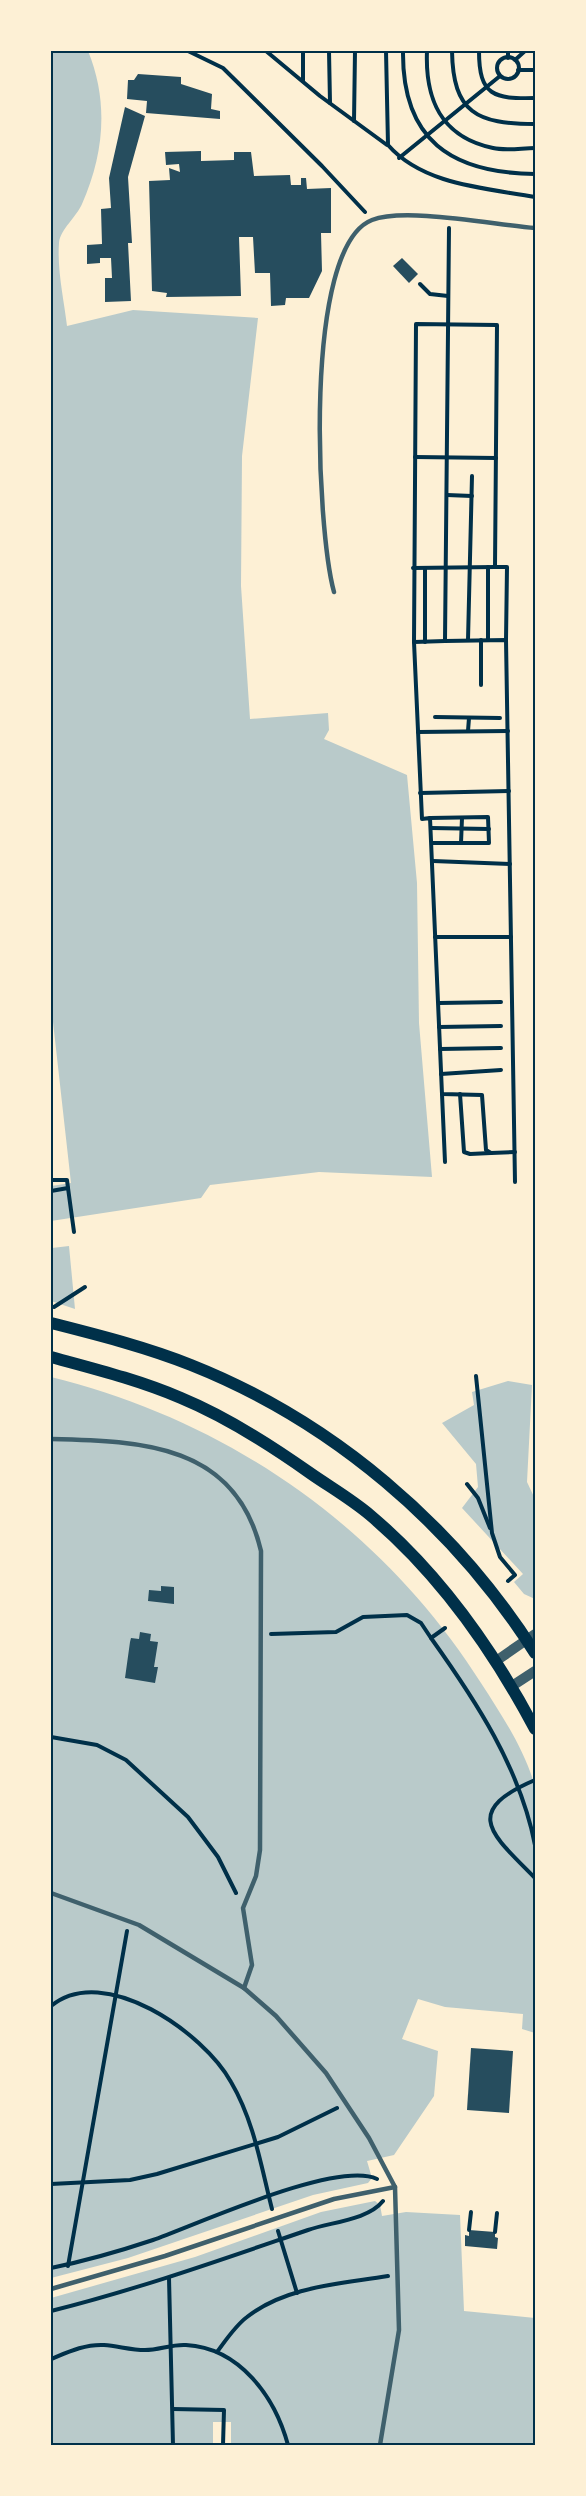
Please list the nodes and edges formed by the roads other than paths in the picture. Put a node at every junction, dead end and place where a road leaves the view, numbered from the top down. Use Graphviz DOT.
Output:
graph roads {
  1 [pos="535,228"];
  2 [pos="334,592"];
  3 [pos="51,1323"];
  4 [pos="51,1357"];
  5 [pos="51,1439"];
  6 [pos="531,1637"];
  7 [pos="535,1653"];
  8 [pos="496,1661"];
  9 [pos="535,1671"];
  10 [pos="512,1686"];
  11 [pos="535,1729"];
  12 [pos="51,1893"];
  13 [pos="244,1988"];
  14 [pos="394,2187"];
  15 [pos="51,2289"];
  16 [pos="380,2445"];
  1 -- 2 [label="lane"];
  3 -- 6 [label="main road"];
  4 -- 8 [label="main road"];
  5 -- 13 [label="lane"];
  6 -- 7 [label="main road"];
  6 -- 8 [label="street"];
  8 -- 10 [label="main road"];
  9 -- 10 [label="street"];
  10 -- 11 [label="main road"];
  12 -- 13 [label="lane"];
  13 -- 14 [label="lane"];
  14 -- 15 [label="lane"];
  14 -- 16 [label="lane"];
}
